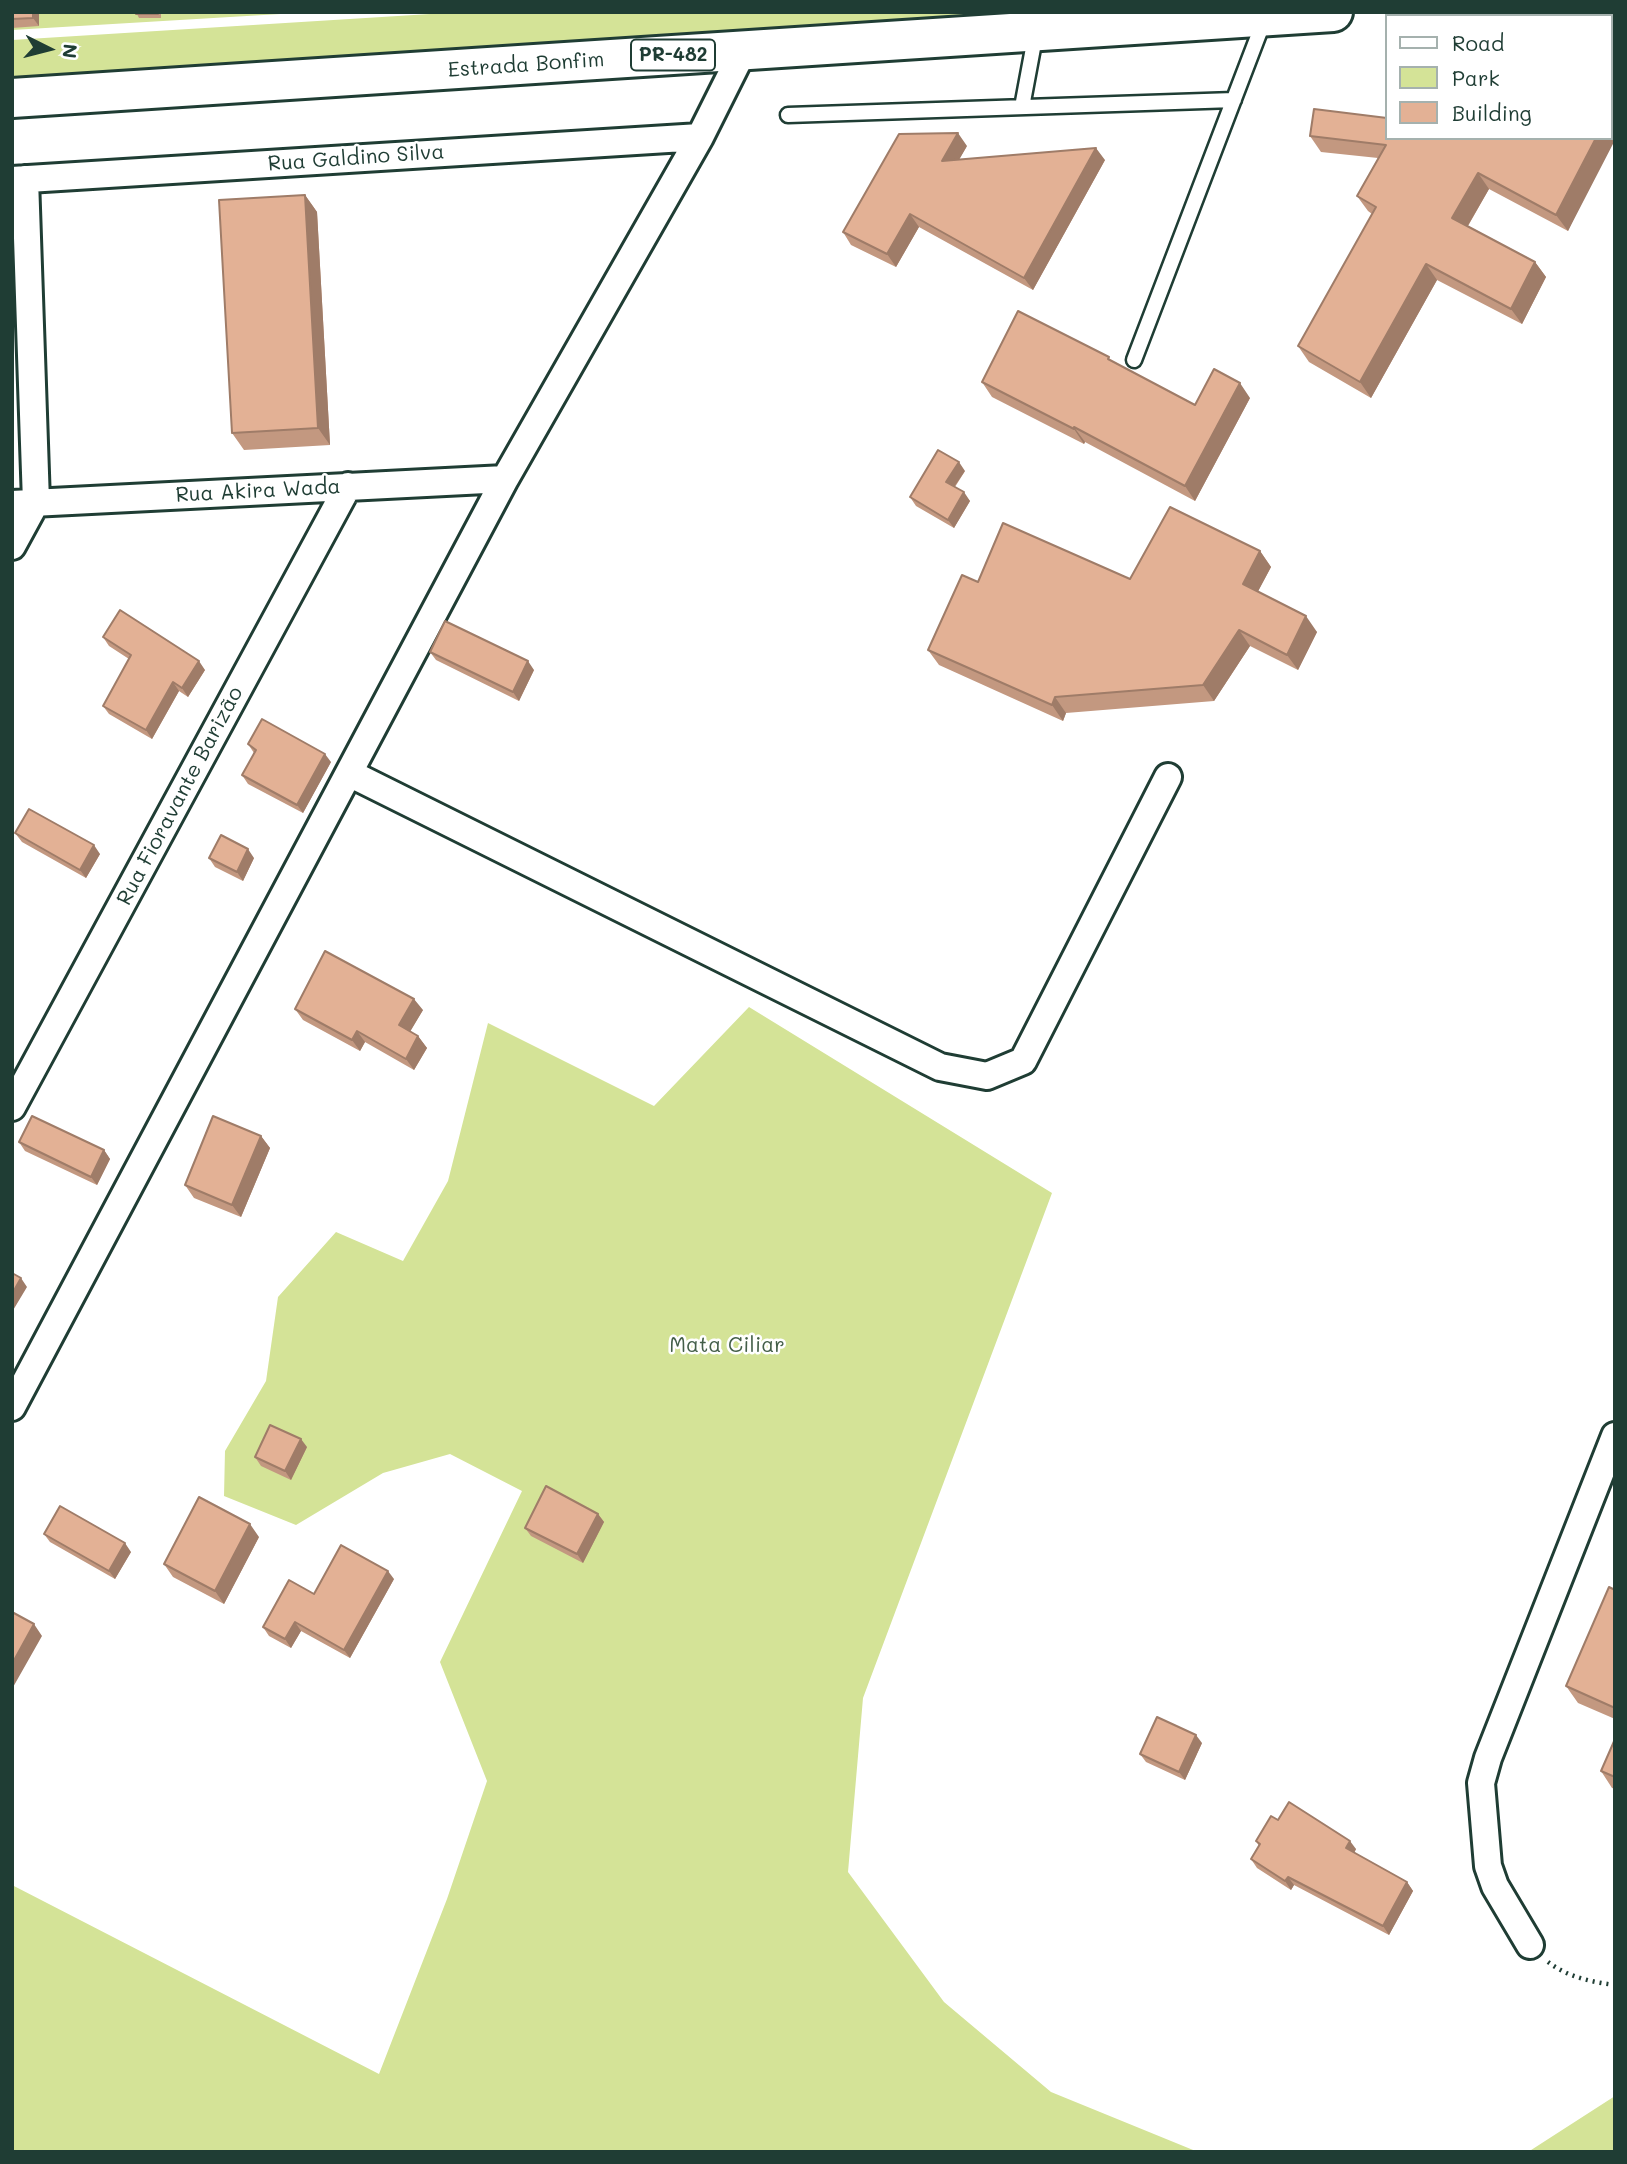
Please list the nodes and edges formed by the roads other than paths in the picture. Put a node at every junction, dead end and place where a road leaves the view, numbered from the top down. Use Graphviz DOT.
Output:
graph roads {
  1 [pos="1333,12"];
  2 [pos="1265,14"];
  3 [pos="1144,18"];
  4 [pos="1037,30"];
  5 [pos="744,50"];
  6 [pos="12,98"];
  7 [pos="1234,100"];
  8 [pos="1022,107"];
  9 [pos="788,115"];
  10 [pos="700,137"];
  11 [pos="18,180"];
  12 [pos="1133,360"];
  13 [pos="505,479"];
  14 [pos="348,486"];
  15 [pos="24,503"];
  16 [pos="12,546"];
  17 [pos="349,772"];
  18 [pos="1168,777"];
  19 [pos="12,1107"];
  20 [pos="14,1399"];
  21 [pos="1615,1436"];
  22 [pos="1530,1945"];
  1 -- 2 [label="main road, Estrada Bonfim / PR-482"];
  2 -- 3 [label="main road, Estrada Bonfim / PR-482"];
  2 -- 7 [label="lane"];
  3 -- 4 [label="main road, Estrada Bonfim / PR-482"];
  4 -- 5 [label="main road, Estrada Bonfim / PR-482"];
  4 -- 8 [label="lane"];
  5 -- 6 [label="main road, Estrada Bonfim / PR-482"];
  5 -- 10 [label="street"];
  7 -- 8 [label="lane"];
  7 -- 12 [label="lane"];
  8 -- 9 [label="lane"];
  10 -- 11 [label="street, Rua Galdino Silva"];
  10 -- 13 [label="street"];
  11 -- 15 [label="street"];
  13 -- 14 [label="street, Rua Akira Wada"];
  13 -- 17 [label="street"];
  14 -- 15 [label="street, Rua Akira Wada"];
  14 -- 19 [label="street, Rua Fioravante Barizão"];
  15 -- 16 [label="street"];
  17 -- 18 [label="street"];
  17 -- 20 [label="street"];
  21 -- 22 [label="street"];
}
